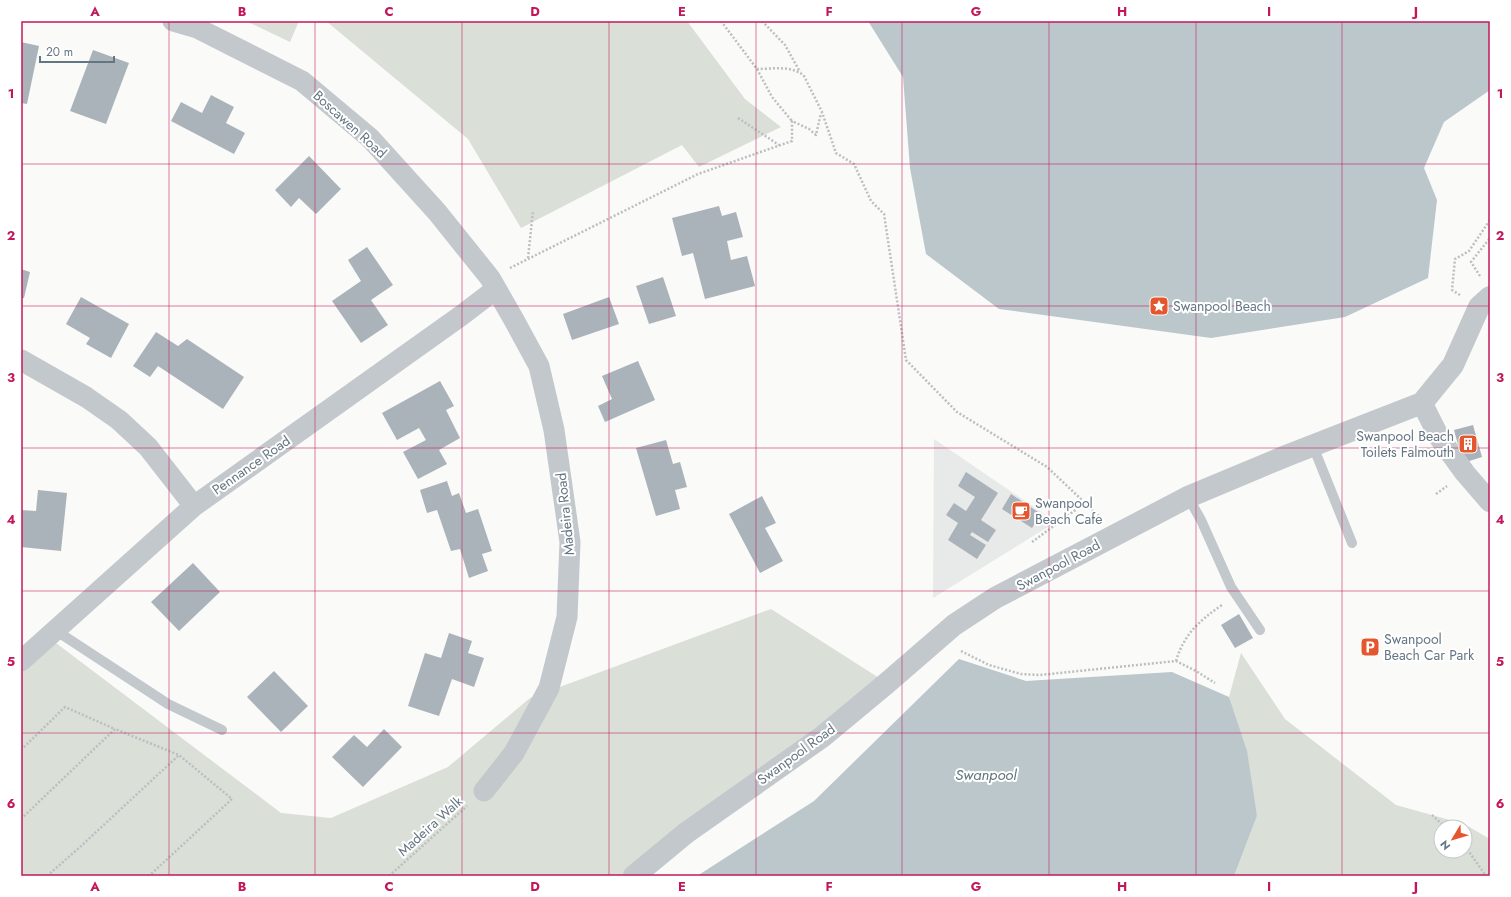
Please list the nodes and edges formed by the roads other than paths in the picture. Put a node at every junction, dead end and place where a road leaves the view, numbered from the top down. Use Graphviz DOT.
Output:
graph roads {
  1 [pos="173,21"];
  2 [pos="493,283"];
  3 [pos="1486,289"];
  4 [pos="21,360"];
  5 [pos="1422,403"];
  6 [pos="1312,446"];
  7 [pos="1188,497"];
  8 [pos="1490,502"];
  9 [pos="194,506"];
  10 [pos="1352,543"];
  11 [pos="55,630"];
  12 [pos="1260,630"];
  13 [pos="21,661"];
  14 [pos="222,730"];
  15 [pos="484,791"];
  16 [pos="634,876"];
  1 -- 2 [label="street, Boscawen Road"];
  2 -- 9 [label="street, Pennance Road"];
  2 -- 15 [label="street, Madeira Road"];
  3 -- 5 [label="street, Swanpool Road"];
  4 -- 9 [label="street"];
  5 -- 6 [label="street, Swanpool Road"];
  5 -- 8 [label="street"];
  6 -- 7 [label="street, Swanpool Road"];
  6 -- 10 [label="lane"];
  7 -- 12 [label="lane"];
  7 -- 16 [label="street, Swanpool Road"];
  9 -- 11 [label="street, Pennance Road"];
  11 -- 13 [label="street, Pennance Road"];
  11 -- 14 [label="lane"];
}
